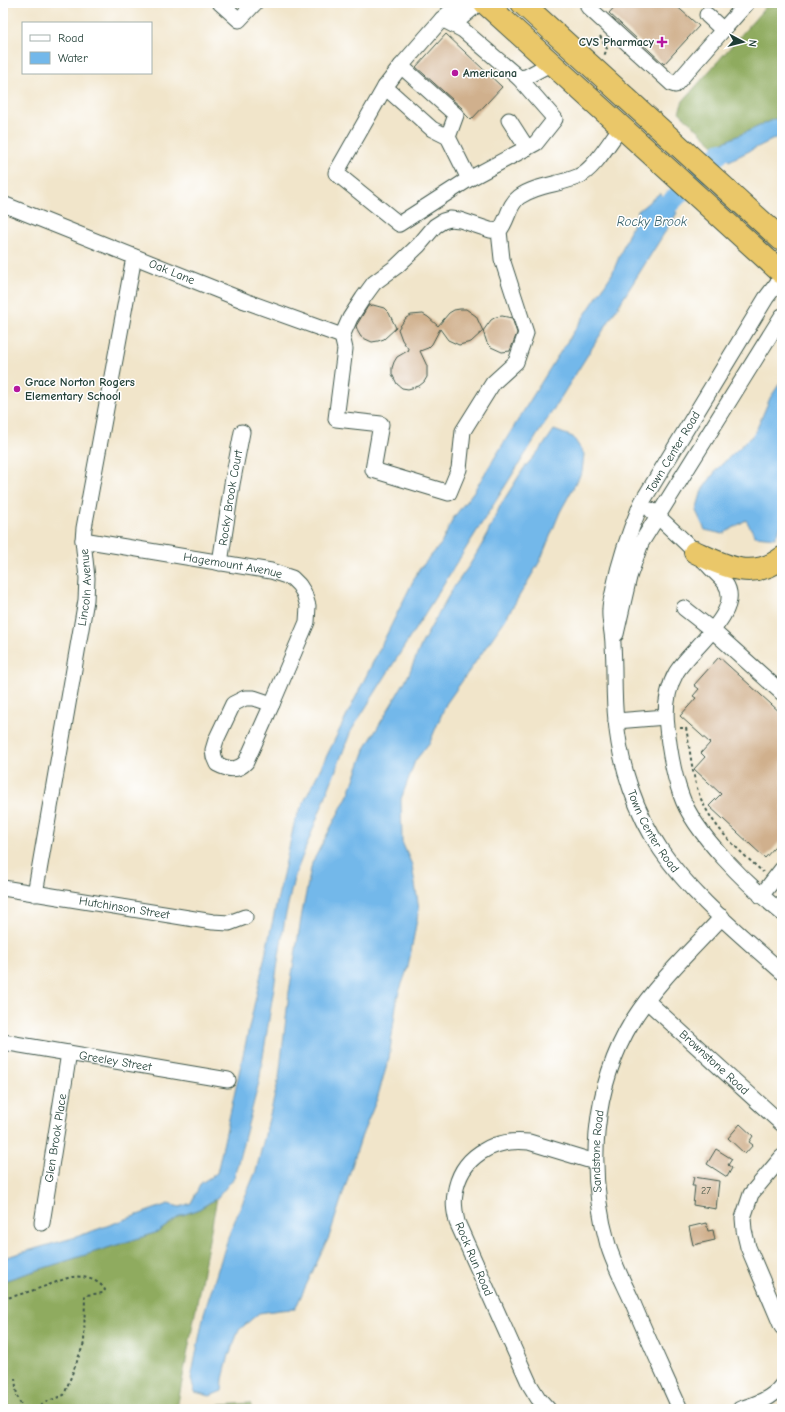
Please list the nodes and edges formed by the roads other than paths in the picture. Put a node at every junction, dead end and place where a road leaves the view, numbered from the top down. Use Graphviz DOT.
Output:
graph roads {
  1 [pos="220,3"];
  2 [pos="255,3"];
  3 [pos="460,3"];
  4 [pos="473,3"];
  5 [pos="485,3"];
  6 [pos="522,3"];
  7 [pos="747,3"];
  8 [pos="588,7"];
  9 [pos="707,14"];
  10 [pos="453,24"];
  11 [pos="723,30"];
  12 [pos="552,63"];
  13 [pos="401,66"];
  14 [pos="522,77"];
  15 [pos="385,87"];
  16 [pos="509,120"];
  17 [pos="621,127"];
  18 [pos="448,137"];
  19 [pos="527,148"];
  20 [pos="469,179"];
  21 [pos="3,204"];
  22 [pos="499,230"];
  23 [pos="782,240"];
  24 [pos="134,257"];
  25 [pos="782,273"];
  26 [pos="782,277"];
  27 [pos="782,316"];
  28 [pos="342,336"];
  29 [pos="242,432"];
  30 [pos="642,502"];
  31 [pos="657,516"];
  32 [pos="83,540"];
  33 [pos="695,552"];
  34 [pos="782,558"];
  35 [pos="220,563"];
  36 [pos="684,608"];
  37 [pos="712,630"];
  38 [pos="613,645"];
  39 [pos="782,693"];
  40 [pos="272,704"];
  41 [pos="666,717"];
  42 [pos="616,722"];
  43 [pos="779,873"];
  44 [pos="3,888"];
  45 [pos="35,894"];
  46 [pos="761,896"];
  47 [pos="782,913"];
  48 [pos="245,917"];
  49 [pos="722,917"];
  50 [pos="782,972"];
  51 [pos="647,1001"];
  52 [pos="3,1042"];
  53 [pos="69,1053"];
  54 [pos="228,1080"];
  55 [pos="782,1124"];
  56 [pos="782,1157"];
  57 [pos="595,1162"];
  58 [pos="42,1223"];
  59 [pos="782,1327"];
  60 [pos="782,1384"];
  61 [pos="548,1409"];
  62 [pos="680,1409"];
  63 [pos="740,1409"];
  1 -- 2 [label="street"];
  3 -- 10 [label="street"];
  4 -- 10 [label="street"];
  5 -- 12 [label="highway"];
  6 -- 23 [label="highway"];
  7 -- 11 [label="street"];
  8 -- 11 [label="street"];
  9 -- 11 [label="street"];
  10 -- 13 [label="street"];
  10 -- 14 [label="street"];
  12 -- 14 [label="street"];
  12 -- 17 [label="highway"];
  13 -- 15 [label="street"];
  13 -- 18 [label="street"];
  14 -- 19 [label="street"];
  15 -- 18 [label="street"];
  15 -- 20 [label="street"];
  16 -- 19 [label="street"];
  17 -- 22 [label="street"];
  17 -- 25 [label="highway"];
  18 -- 20 [label="street"];
  19 -- 20 [label="street"];
  21 -- 24 [label="street, Oak Lane"];
  22 -- 28 [label="street"];
  22 -- 28 [label="street"];
  24 -- 28 [label="street, Oak Lane"];
  24 -- 32 [label="street, Lincoln Avenue"];
  26 -- 30 [label="street, Town Center Road"];
  27 -- 31 [label="street, Town Center Road"];
  29 -- 35 [label="street, Rocky Brook Court"];
  30 -- 31 [label="street"];
  30 -- 38 [label="street, Town Center Road"];
  31 -- 33 [label="street"];
  31 -- 38 [label="street, Town Center Road"];
  32 -- 35 [label="street, Hagemount Avenue"];
  32 -- 45 [label="street, Lincoln Avenue"];
  33 -- 34 [label="highway"];
  33 -- 37 [label="street"];
  35 -- 40 [label="street, Hagemount Avenue"];
  36 -- 37 [label="street"];
  37 -- 39 [label="street"];
  37 -- 41 [label="street"];
  38 -- 42 [label="street, Town Center Road"];
  40 -- 40 [label="street, Hagemount Avenue"];
  41 -- 42 [label="street"];
  41 -- 46 [label="street"];
  42 -- 49 [label="street, Town Center Road"];
  43 -- 46 [label="street"];
  44 -- 45 [label="street, Hutchinson Street"];
  45 -- 48 [label="street, Hutchinson Street"];
  46 -- 47 [label="street"];
  49 -- 50 [label="street, Town Center Road"];
  49 -- 51 [label="street, Sandstone Road"];
  51 -- 55 [label="street, Brownstone Road"];
  51 -- 57 [label="street, Sandstone Road"];
  52 -- 53 [label="street, Greeley Street"];
  53 -- 54 [label="street, Greeley Street"];
  53 -- 58 [label="street, Glen Brook Place"];
  56 -- 59 [label="street"];
  57 -- 61 [label="street, Rock Run Road"];
  57 -- 62 [label="street, Sandstone Road"];
  60 -- 63 [label="street"];
}
